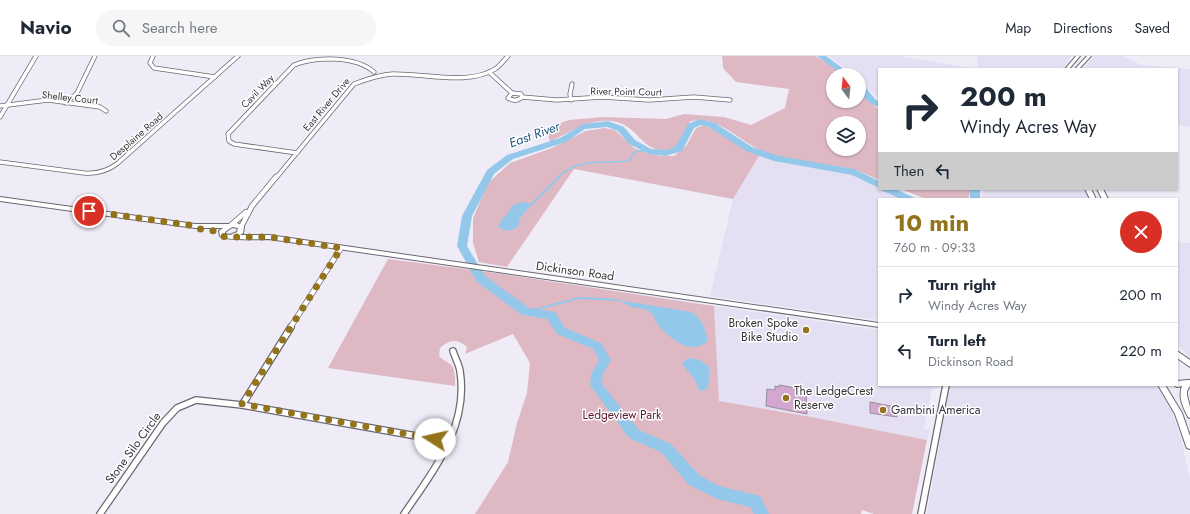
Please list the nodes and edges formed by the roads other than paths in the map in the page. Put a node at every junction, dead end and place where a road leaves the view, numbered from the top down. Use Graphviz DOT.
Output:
graph roads {
  1 [pos="36,56"];
  2 [pos="95,56"];
  3 [pos="153,56"];
  4 [pos="238,56"];
  5 [pos="508,56"];
  6 [pos="1078,56"];
  7 [pos="1089,56"];
  8 [pos="1068,68"];
  9 [pos="1078,68"];
  10 [pos="381,70"];
  11 [pos="374,72"];
  12 [pos="489,72"];
  13 [pos="449,73"];
  14 [pos="215,76"];
  15 [pos="572,84"];
  16 [pos="512,93"];
  17 [pos="522,97"];
  18 [pos="571,100"];
  19 [pos="730,100"];
  20 [pos="66,103"];
  21 [pos="7,105"];
  22 [pos="0,106"];
  23 [pos="106,111"];
  24 [pos="0,117"];
  25 [pos="297,152"];
  26 [pos="0,162"];
  27 [pos="0,199"];
  28 [pos="252,206"];
  29 [pos="195,226"];
  30 [pos="230,226"];
  31 [pos="241,228"];
  32 [pos="223,236"];
  33 [pos="231,237"];
  34 [pos="269,237"];
  35 [pos="341,248"];
  36 [pos="878,326"];
  37 [pos="452,351"];
  38 [pos="1180,355"];
  39 [pos="1189,363"];
  40 [pos="1189,383"];
  41 [pos="1178,384"];
  42 [pos="946,386"];
  43 [pos="1163,386"];
  44 [pos="242,404"];
  45 [pos="1190,415"];
  46 [pos="450,442"];
  47 [pos="1190,446"];
  48 [pos="100,514"];
  49 [pos="404,514"];
  50 [pos="921,514"];
  1 -- 21 [label="street"];
  2 -- 20 [label="street"];
  3 -- 14 [label="street"];
  4 -- 14 [label="street, Desplaine Road"];
  5 -- 12 [label="street"];
  6 -- 8 [label="street"];
  7 -- 9 [label="street"];
  10 -- 11 [label="street, East River Drive"];
  11 -- 25 [label="street, East River Drive"];
  11 -- 25 [label="street, Cavil Way"];
  12 -- 13 [label="street"];
  12 -- 16 [label="street"];
  14 -- 26 [label="street, Desplaine Road"];
  15 -- 18 [label="street"];
  16 -- 17 [label="street"];
  16 -- 17 [label="street"];
  17 -- 18 [label="street, River Point Court"];
  18 -- 19 [label="street, River Point Court"];
  20 -- 21 [label="street, Shelley Court"];
  20 -- 23 [label="street, Shelley Court"];
  21 -- 22 [label="street, Shelley Court"];
  21 -- 24 [label="street"];
  25 -- 28 [label="street, East River Drive"];
  27 -- 29 [label="street"];
  28 -- 30 [label="street, East River Drive"];
  28 -- 31 [label="street, East River Drive"];
  29 -- 30 [label="street"];
  29 -- 32 [label="street"];
  30 -- 31 [label="street, Dickinson Road"];
  30 -- 32 [label="street"];
  31 -- 33 [label="street"];
  31 -- 34 [label="street, Dickinson Road"];
  32 -- 33 [label="street, Dickinson Road"];
  33 -- 34 [label="street, Dickinson Road"];
  34 -- 35 [label="street, Dickinson Road"];
  35 -- 36 [label="street, Dickinson Road"];
  35 -- 44 [label="street"];
  37 -- 46 [label="street"];
  38 -- 39 [label="street"];
  40 -- 41 [label="street"];
  40 -- 45 [label="street"];
  42 -- 50 [label="street"];
  43 -- 47 [label="street"];
  44 -- 46 [label="street, Stone Silo Circle"];
  44 -- 48 [label="street, Stone Silo Circle"];
  46 -- 49 [label="street"];
}
